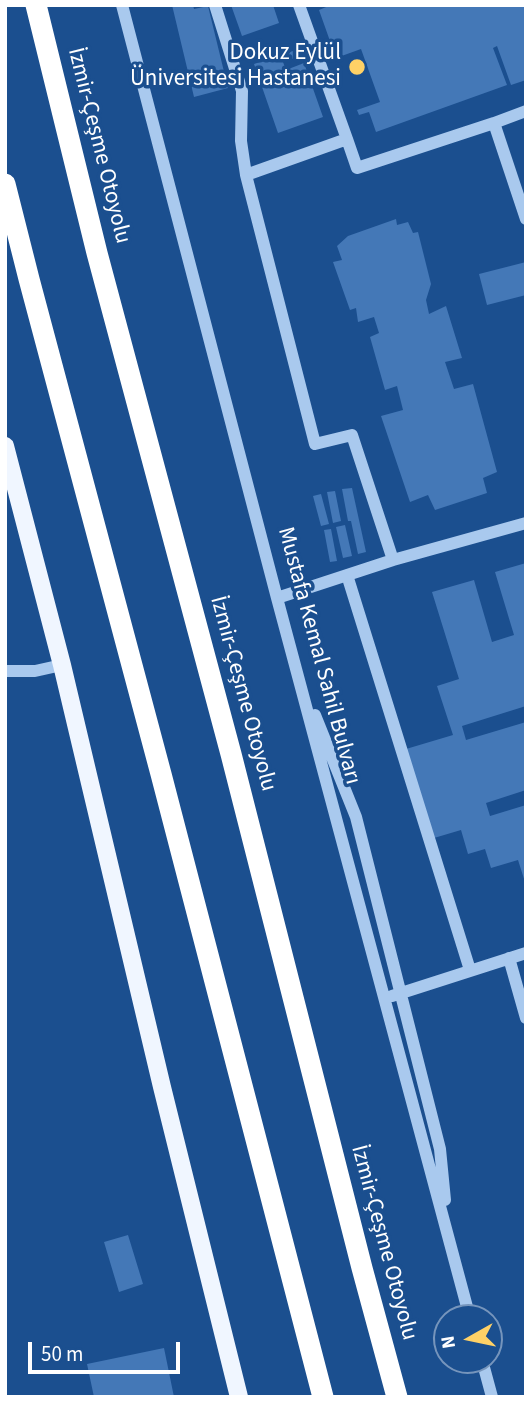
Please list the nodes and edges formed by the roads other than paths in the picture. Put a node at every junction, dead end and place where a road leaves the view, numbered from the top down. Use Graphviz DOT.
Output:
graph roads {
  1 [pos="36,5"];
  2 [pos="122,5"];
  3 [pos="215,5"];
  4 [pos="299,5"];
  5 [pos="526,111"];
  6 [pos="494,123"];
  7 [pos="347,139"];
  8 [pos="246,175"];
  9 [pos="5,184"];
  10 [pos="526,219"];
  11 [pos="5,446"];
  12 [pos="526,523"];
  13 [pos="393,560"];
  14 [pos="346,575"];
  15 [pos="277,598"];
  16 [pos="62,665"];
  17 [pos="5,671"];
  18 [pos="298,676"];
  19 [pos="526,953"];
  20 [pos="509,958"];
  21 [pos="470,970"];
  22 [pos="400,993"];
  23 [pos="385,998"];
  24 [pos="526,1018"];
  25 [pos="448,1239"];
  26 [pos="466,1304"];
  27 [pos="486,1374"];
  28 [pos="239,1397"];
  29 [pos="323,1397"];
  30 [pos="397,1397"];
  31 [pos="492,1397"];
  1 -- 30 [label="highway, İzmir-Çeşme Otoyolu"];
  2 -- 15 [label="street, Mustafa Kemal Sahil Bulvarı"];
  3 -- 8 [label="street"];
  4 -- 7 [label="street"];
  5 -- 6 [label="street"];
  6 -- 7 [label="street"];
  6 -- 10 [label="street"];
  7 -- 8 [label="street"];
  8 -- 13 [label="street"];
  9 -- 29 [label="highway"];
  11 -- 16 [label="main road"];
  12 -- 13 [label="street"];
  13 -- 14 [label="street"];
  14 -- 15 [label="street"];
  14 -- 21 [label="street"];
  15 -- 18 [label="street, Mustafa Kemal Sahil Bulvarı"];
  16 -- 17 [label="street"];
  16 -- 28 [label="main road"];
  18 -- 22 [label="street"];
  18 -- 23 [label="street, Mustafa Kemal Sahil Bulvarı"];
  19 -- 20 [label="street"];
  20 -- 21 [label="street"];
  20 -- 24 [label="street"];
  21 -- 22 [label="street"];
  22 -- 23 [label="street"];
  22 -- 25 [label="street"];
  23 -- 25 [label="street, Mustafa Kemal Sahil Bulvarı"];
  25 -- 26 [label="street, Mustafa Kemal Sahil Bulvarı"];
  27 -- 31 [label="street"];
}
